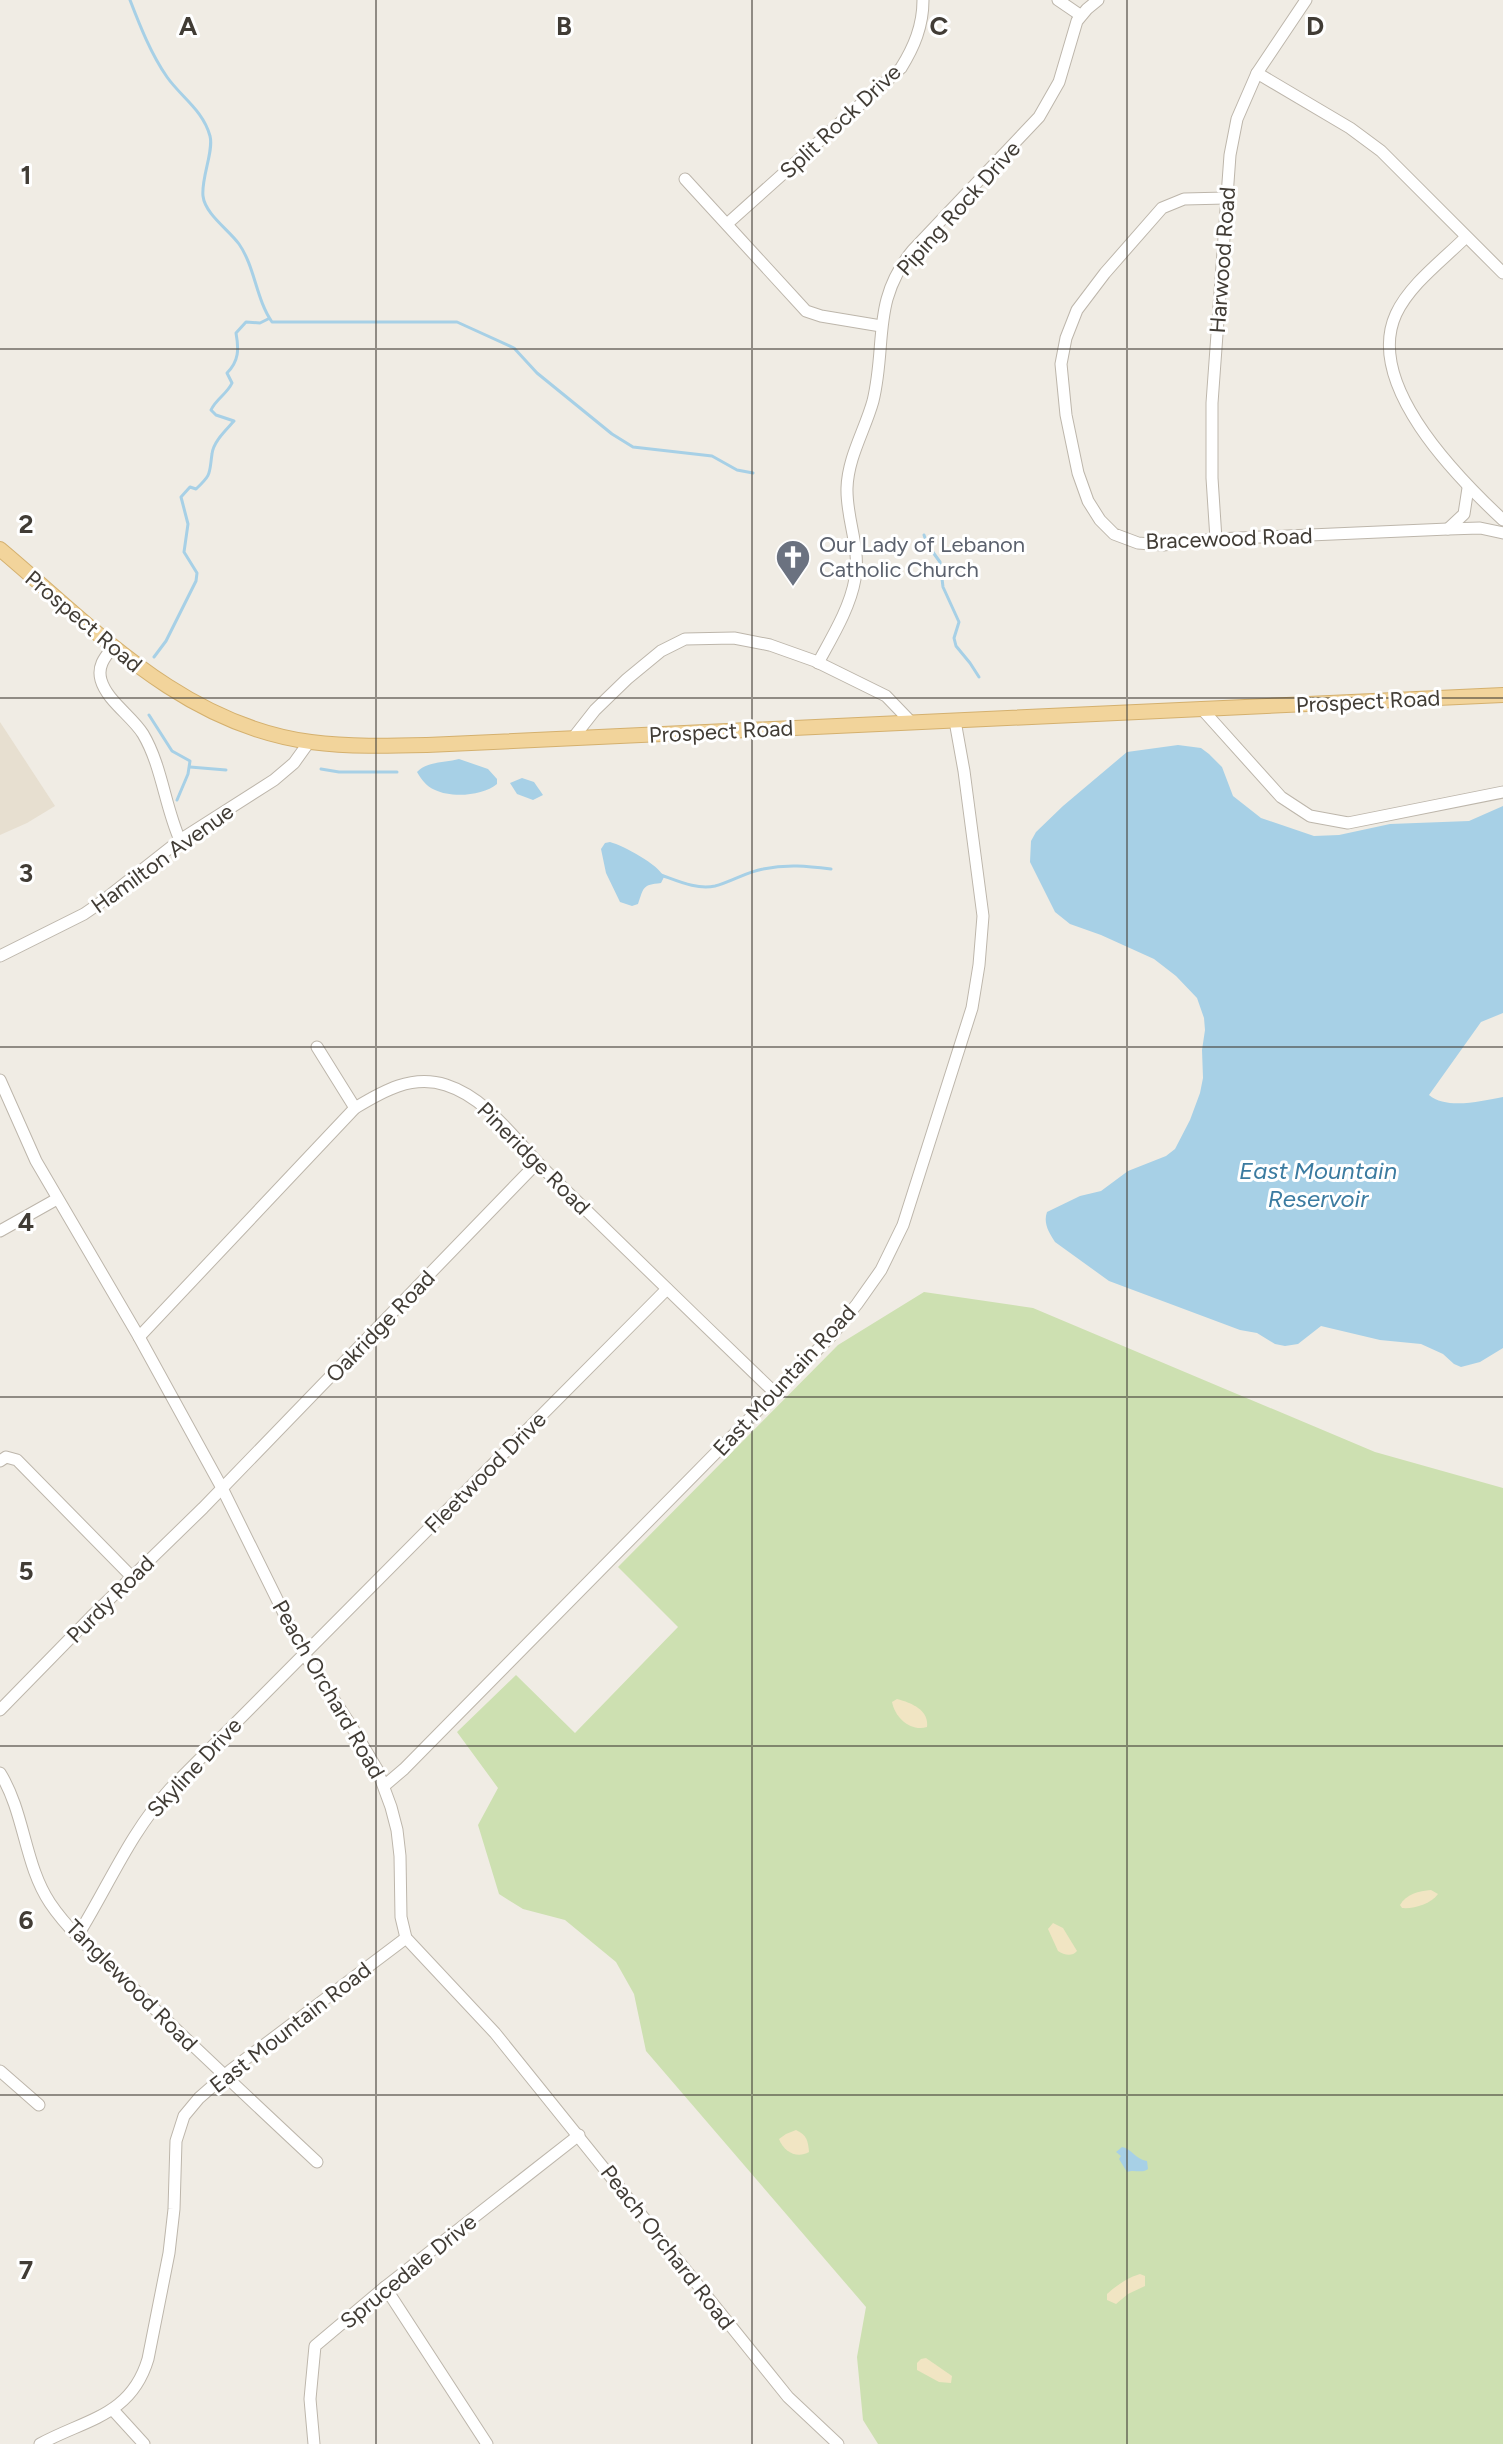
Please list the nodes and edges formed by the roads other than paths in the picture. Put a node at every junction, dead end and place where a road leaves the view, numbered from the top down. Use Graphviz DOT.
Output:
graph roads {
  1 [pos="923,0"];
  2 [pos="1058,0"];
  3 [pos="1098,0"];
  4 [pos="1306,0"];
  5 [pos="1080,15"];
  6 [pos="1257,73"];
  7 [pos="685,179"];
  8 [pos="1226,198"];
  9 [pos="727,224"];
  10 [pos="1466,237"];
  11 [pos="1503,273"];
  12 [pos="881,326"];
  13 [pos="1468,488"];
  14 [pos="1503,520"];
  15 [pos="1448,529"];
  16 [pos="1503,533"];
  17 [pos="1216,539"];
  18 [pos="0,549"];
  19 [pos="113,647"];
  20 [pos="818,663"];
  21 [pos="1503,695"];
  22 [pos="1201,708"];
  23 [pos="955,721"];
  24 [pos="912,723"];
  25 [pos="573,738"];
  26 [pos="309,742"];
  27 [pos="1503,792"];
  28 [pos="180,840"];
  29 [pos="0,956"];
  30 [pos="317,1047"];
  31 [pos="0,1080"];
  32 [pos="355,1108"];
  33 [pos="537,1163"];
  34 [pos="57,1199"];
  35 [pos="0,1231"];
  36 [pos="667,1289"];
  37 [pos="139,1337"];
  38 [pos="775,1393"];
  39 [pos="0,1461"];
  40 [pos="222,1488"];
  41 [pos="132,1577"];
  42 [pos="304,1654"];
  43 [pos="0,1710"];
  44 [pos="0,1773"];
  45 [pos="384,1786"];
  46 [pos="78,1935"];
  47 [pos="406,1938"];
  48 [pos="0,2071"];
  49 [pos="224,2076"];
  50 [pos="39,2105"];
  51 [pos="579,2135"];
  52 [pos="317,2162"];
  53 [pos="385,2287"];
  54 [pos="113,2410"];
  55 [pos="40,2444"];
  56 [pos="144,2444"];
  57 [pos="314,2444"];
  58 [pos="487,2444"];
  59 [pos="838,2444"];
  1 -- 9 [label="street, Split Rock Drive"];
  2 -- 5 [label="street"];
  3 -- 5 [label="street, Piping Rock Drive"];
  4 -- 6 [label="street, Harwood Road"];
  5 -- 12 [label="street, Piping Rock Drive"];
  6 -- 8 [label="street, Harwood Road"];
  6 -- 10 [label="street"];
  7 -- 9 [label="street"];
  8 -- 17 [label="street, Harwood Road"];
  8 -- 17 [label="street, Bracewood Road"];
  9 -- 12 [label="street"];
  10 -- 11 [label="street"];
  10 -- 13 [label="street"];
  12 -- 20 [label="street, Piping Rock Drive"];
  13 -- 14 [label="street"];
  13 -- 15 [label="street"];
  15 -- 16 [label="street, Bracewood Road"];
  15 -- 17 [label="street, Bracewood Road"];
  18 -- 19 [label="main road, Prospect Road"];
  19 -- 26 [label="main road, Prospect Road"];
  19 -- 28 [label="street"];
  20 -- 24 [label="street"];
  20 -- 25 [label="street"];
  21 -- 22 [label="main road, Prospect Road"];
  22 -- 23 [label="main road, Prospect Road"];
  22 -- 27 [label="street"];
  23 -- 24 [label="main road, Prospect Road"];
  23 -- 38 [label="street, East Mountain Road"];
  24 -- 25 [label="main road, Prospect Road"];
  25 -- 26 [label="main road, Prospect Road"];
  26 -- 28 [label="street, Hamilton Avenue"];
  28 -- 29 [label="street, Hamilton Avenue"];
  30 -- 32 [label="street"];
  31 -- 34 [label="street, Peach Orchard Road"];
  32 -- 33 [label="street, Pineridge Road"];
  32 -- 37 [label="street, Pineridge Road"];
  33 -- 36 [label="street, Pineridge Road"];
  33 -- 40 [label="street, Oakridge Road"];
  34 -- 35 [label="street"];
  34 -- 37 [label="street, Peach Orchard Road"];
  36 -- 38 [label="street, Pineridge Road"];
  36 -- 42 [label="street, Fleetwood Drive"];
  37 -- 40 [label="street, Peach Orchard Road"];
  38 -- 45 [label="street, East Mountain Road"];
  39 -- 41 [label="street"];
  40 -- 41 [label="street, Purdy Road"];
  40 -- 42 [label="street, Peach Orchard Road"];
  41 -- 43 [label="street, Purdy Road"];
  42 -- 45 [label="street, Peach Orchard Road"];
  42 -- 46 [label="street, Skyline Drive"];
  44 -- 46 [label="street, Tanglewood Road"];
  45 -- 47 [label="street, Peach Orchard Road"];
  46 -- 49 [label="street, Tanglewood Road"];
  47 -- 49 [label="street, East Mountain Road"];
  47 -- 51 [label="street, Peach Orchard Road"];
  48 -- 50 [label="street"];
  49 -- 52 [label="street, Tanglewood Road"];
  49 -- 54 [label="street, East Mountain Road"];
  51 -- 53 [label="street, Sprucedale Drive"];
  51 -- 59 [label="street, Peach Orchard Road"];
  53 -- 57 [label="street, Sprucedale Drive"];
  53 -- 58 [label="street"];
  54 -- 55 [label="street, East Mountain Road"];
  54 -- 56 [label="street"];
}
